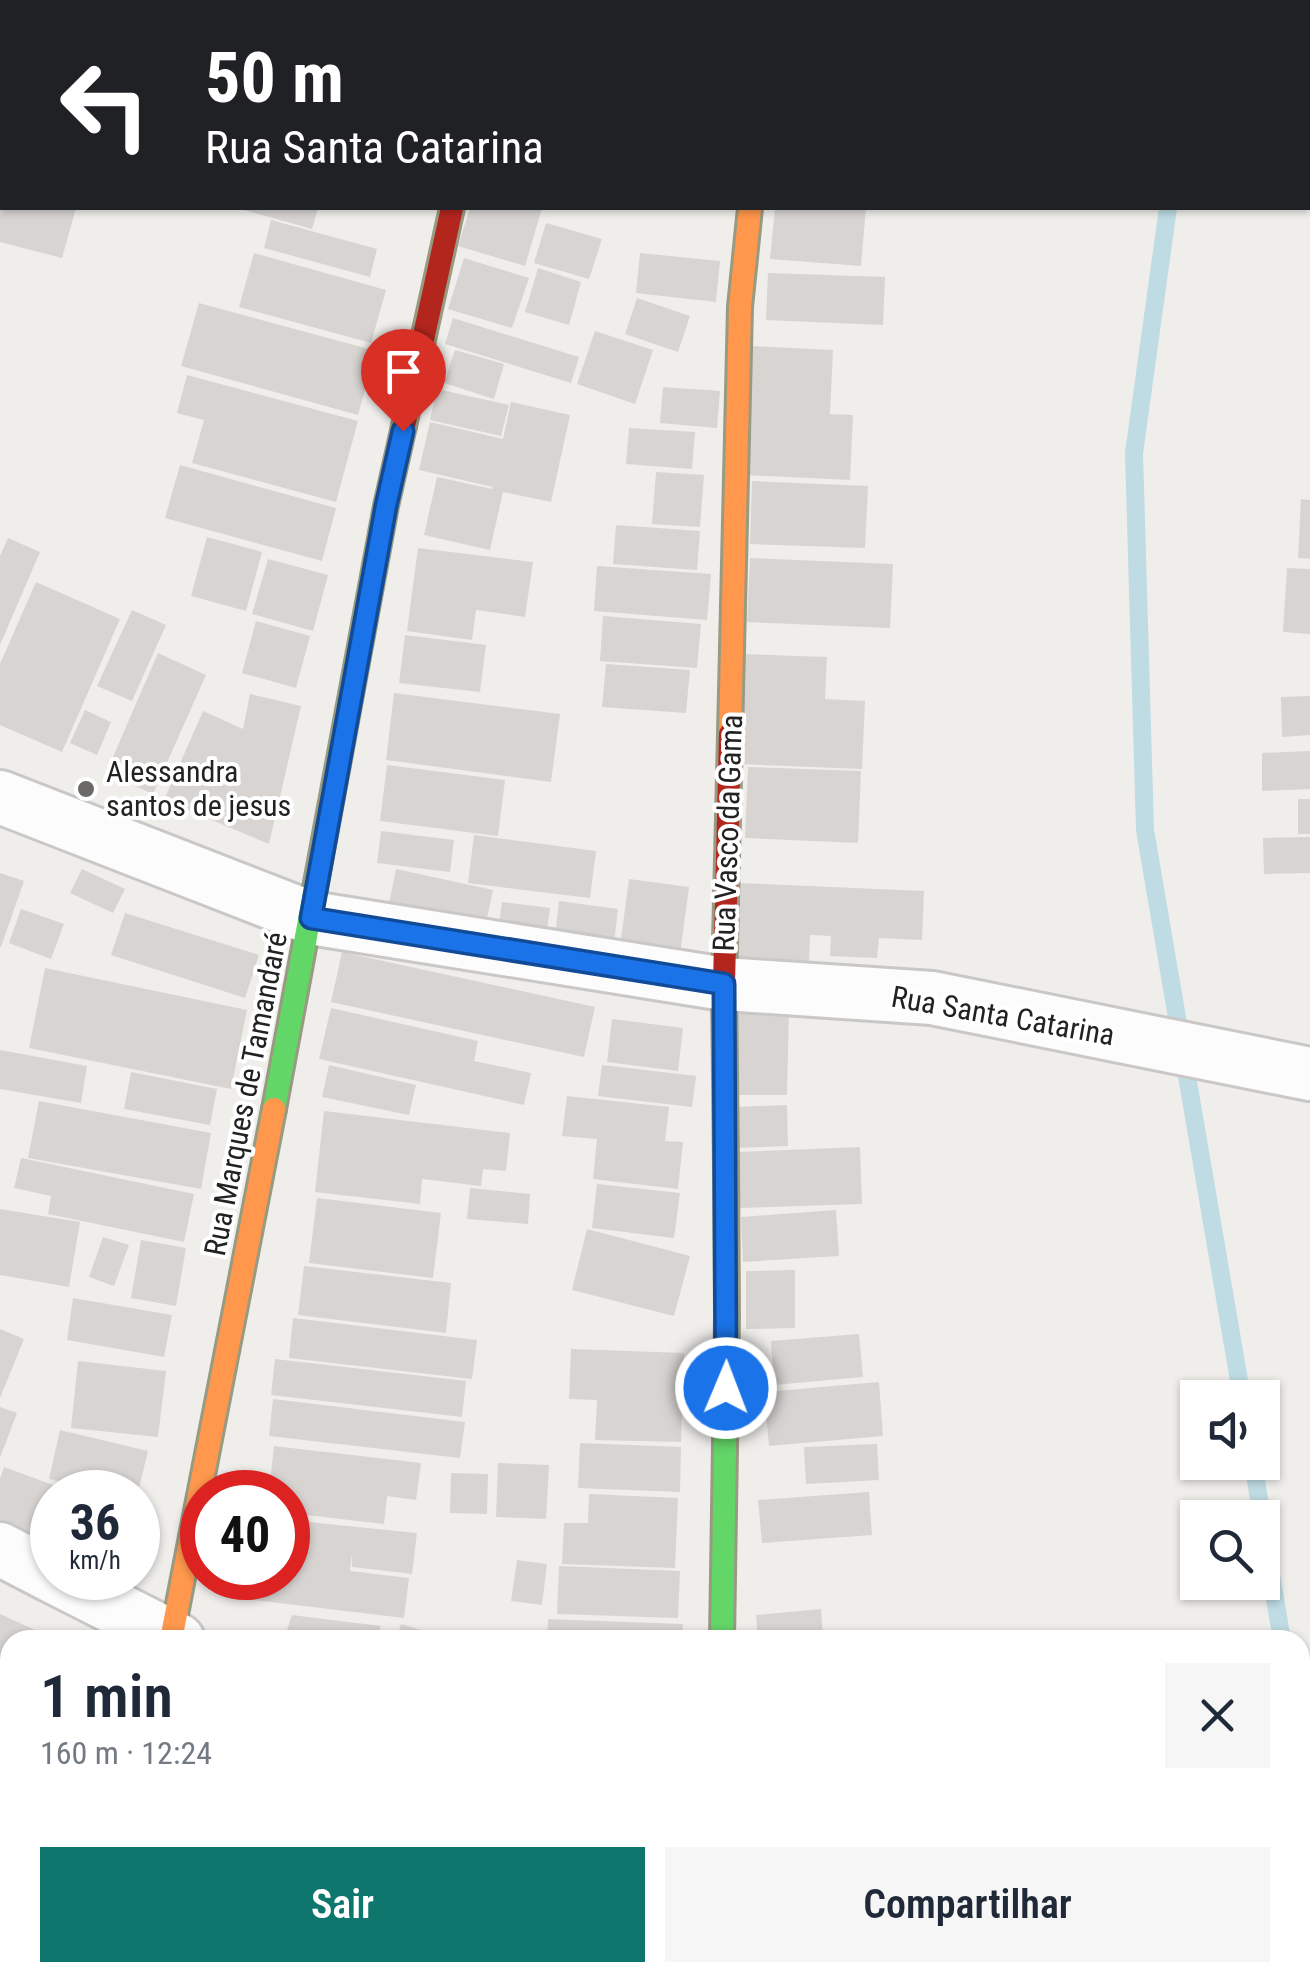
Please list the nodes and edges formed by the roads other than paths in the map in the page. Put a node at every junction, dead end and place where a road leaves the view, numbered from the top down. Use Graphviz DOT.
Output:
graph roads {
  1 [pos="452,210"];
  2 [pos="750,210"];
  3 [pos="0,797"];
  4 [pos="311,918"];
  5 [pos="724,984"];
  6 [pos="1310,1074"];
  7 [pos="0,1549"];
  8 [pos="30,1565"];
  9 [pos="98,1600"];
  10 [pos="156,1630"];
  11 [pos="175,1630"];
  12 [pos="722,1630"];
  1 -- 4 [label="street, Rua Marques de Tamandaré"];
  2 -- 5 [label="street, Rua Vasco da Gama"];
  3 -- 4 [label="street, Rua Santa Catarina"];
  4 -- 5 [label="street, Rua Santa Catarina"];
  4 -- 11 [label="street, Rua Marques de Tamandaré"];
  5 -- 6 [label="street, Rua Santa Catarina"];
  5 -- 12 [label="street, Rua Vasco da Gama"];
  7 -- 8 [label="street"];
  9 -- 10 [label="street"];
}
